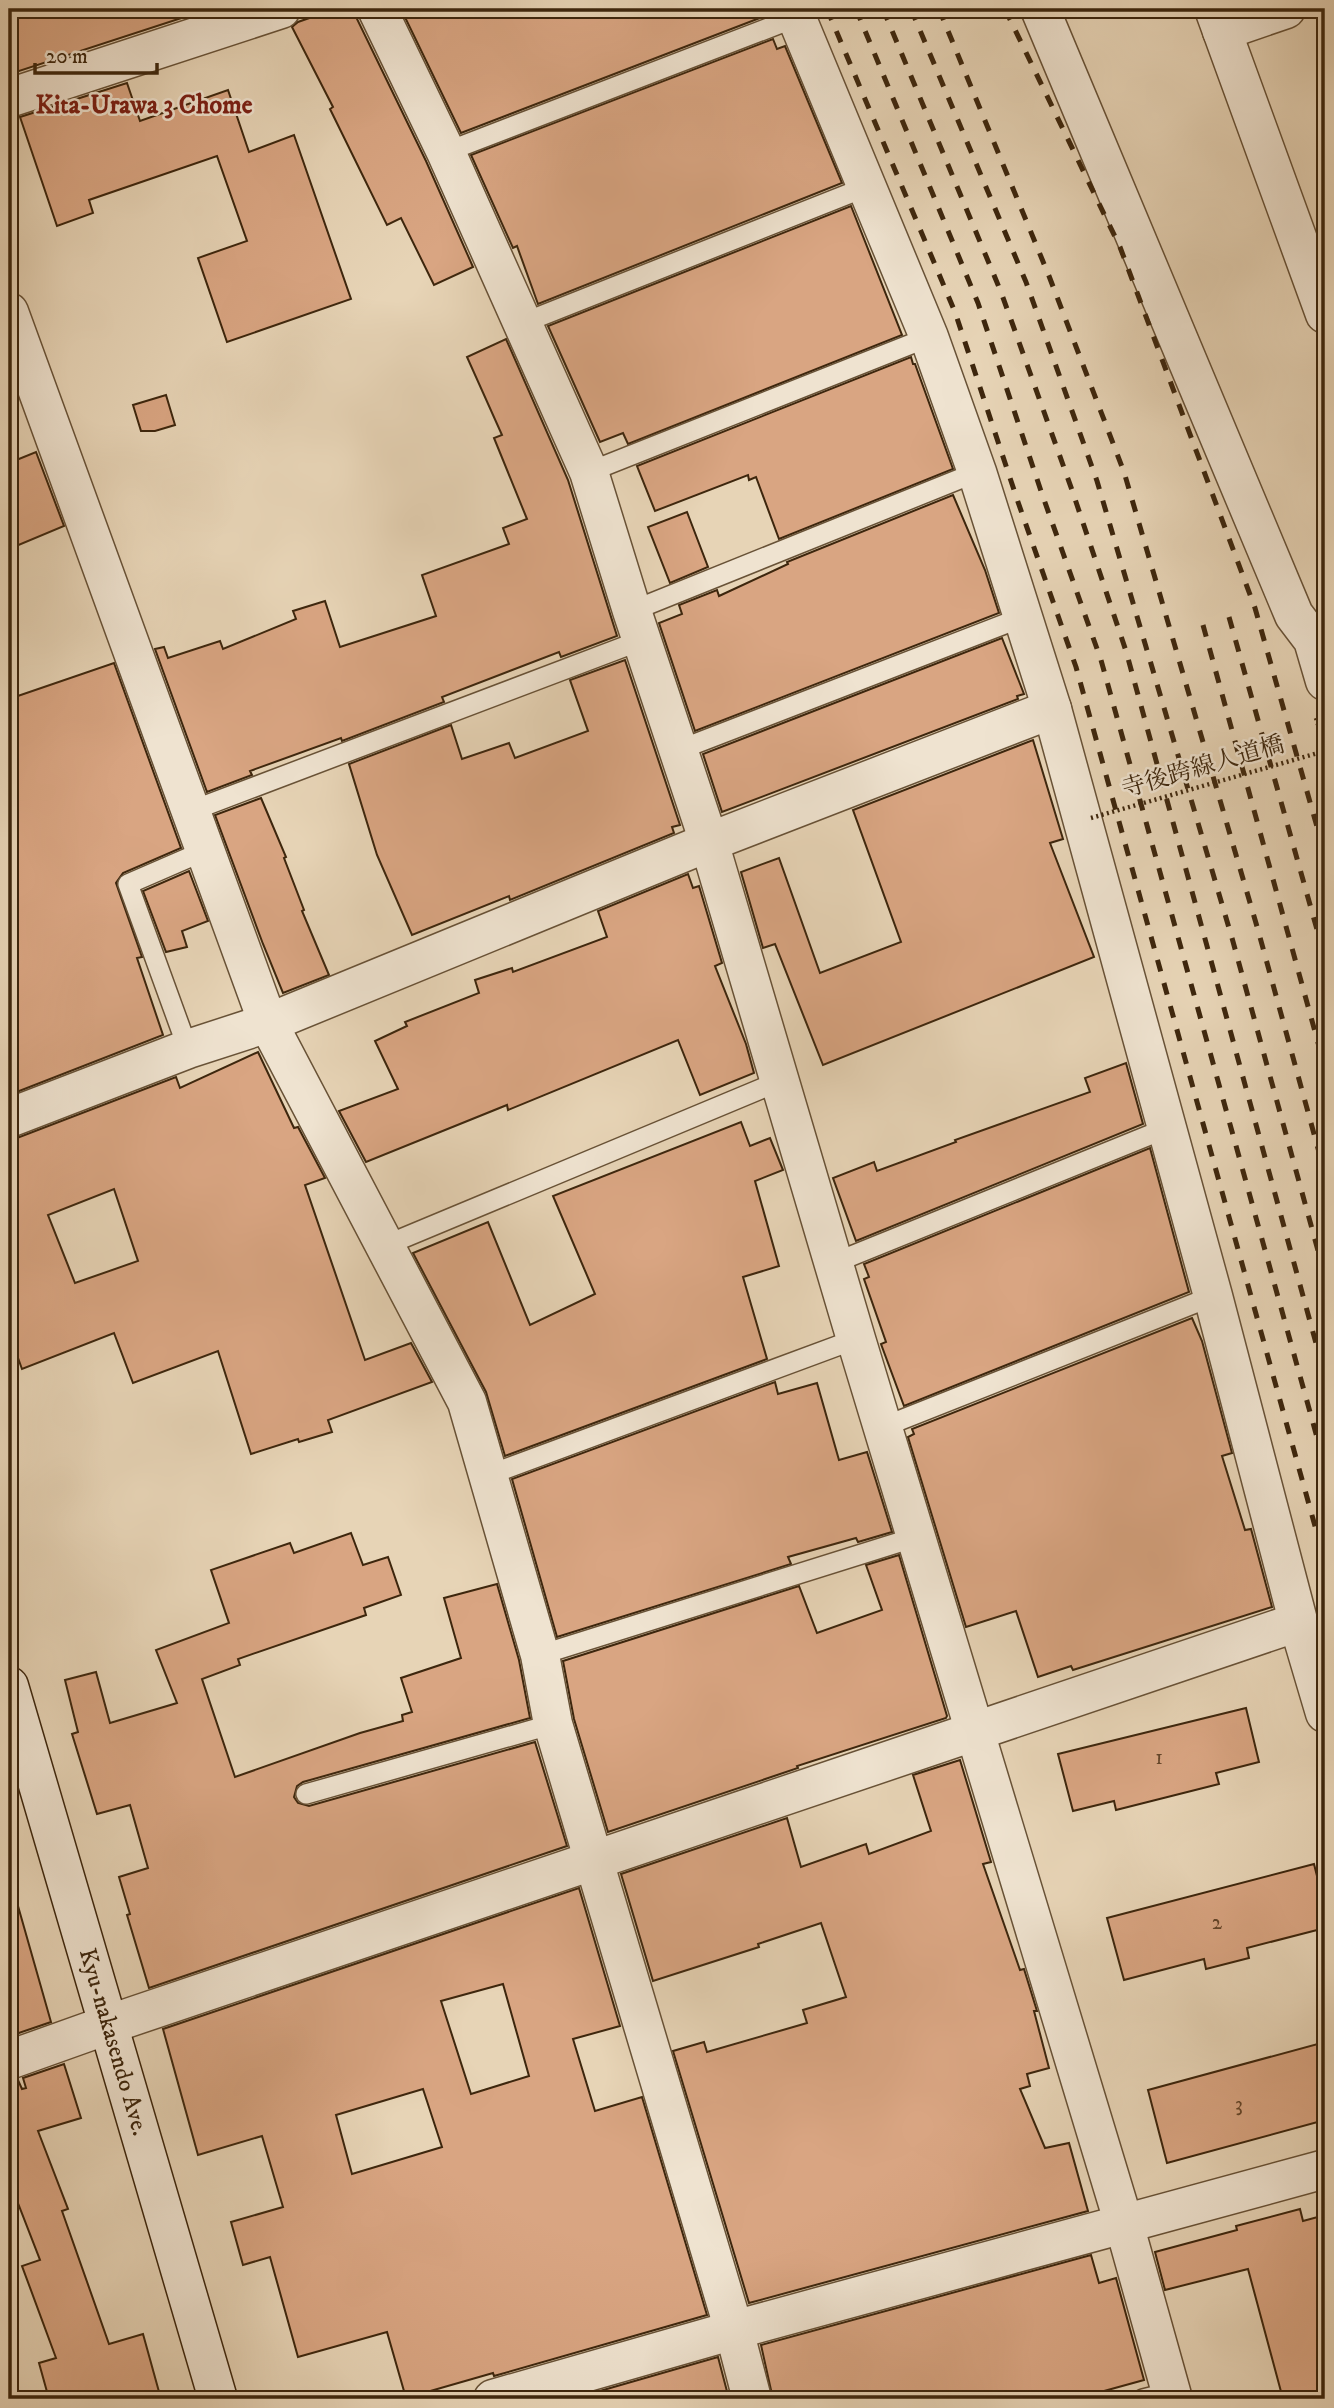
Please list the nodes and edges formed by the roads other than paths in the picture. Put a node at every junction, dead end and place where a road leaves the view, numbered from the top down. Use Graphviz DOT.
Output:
graph roads {
  1 [pos="281,9"];
  2 [pos="377,9"];
  3 [pos="1040,9"];
  4 [pos="1286,9"];
  5 [pos="795,13"];
  6 [pos="1218,20"];
  7 [pos="9,97"];
  8 [pos="446,152"];
  9 [pos="866,187"];
  10 [pos="9,312"];
  11 [pos="1325,314"];
  12 [pos="523,323"];
  13 [pos="929,337"];
  14 [pos="589,472"];
  15 [pos="977,472"];
  16 [pos="1310,609"];
  17 [pos="1023,617"];
  18 [pos="637,625"];
  19 [pos="1325,681"];
  20 [pos="1052,709"];
  21 [pos="678,750"];
  22 [pos="191,811"];
  23 [pos="709,842"];
  24 [pos="204,850"];
  25 [pos="268,1023"];
  26 [pos="188,1049"];
  27 [pos="780,1081"];
  28 [pos="9,1118"];
  29 [pos="1167,1128"];
  30 [pos="384,1246"];
  31 [pos="834,1263"];
  32 [pos="1213,1296"];
  33 [pos="856,1339"];
  34 [pos="883,1427"];
  35 [pos="486,1476"];
  36 [pos="916,1537"];
  37 [pos="1298,1622"];
  38 [pos="540,1655"];
  39 [pos="9,1686"];
  40 [pos="1325,1713"];
  41 [pos="553,1724"];
  42 [pos="975,1731"];
  43 [pos="306,1794"];
  44 [pos="592,1861"];
  45 [pos="110,2024"];
  46 [pos="9,2060"];
  47 [pos="1325,2169"];
  48 [pos="1124,2224"];
  49 [pos="734,2330"];
  50 [pos="1162,2397"];
  51 [pos="218,2399"];
  52 [pos="493,2399"];
  53 [pos="752,2399"];
  1 -- 7 [label="street"];
  2 -- 8 [label="street"];
  3 -- 16 [label="street"];
  4 -- 6 [label="street"];
  5 -- 8 [label="lane"];
  5 -- 9 [label="street"];
  6 -- 11 [label="street"];
  8 -- 12 [label="street"];
  9 -- 12 [label="lane"];
  9 -- 13 [label="street"];
  10 -- 22 [label="street"];
  12 -- 14 [label="street"];
  13 -- 14 [label="lane"];
  13 -- 15 [label="street"];
  14 -- 18 [label="street"];
  15 -- 17 [label="street"];
  15 -- 18 [label="lane"];
  16 -- 19 [label="street"];
  17 -- 20 [label="street"];
  17 -- 21 [label="lane"];
  18 -- 21 [label="street"];
  18 -- 22 [label="lane"];
  20 -- 23 [label="street"];
  20 -- 29 [label="street"];
  21 -- 23 [label="street"];
  22 -- 24 [label="street"];
  23 -- 25 [label="street"];
  23 -- 27 [label="street"];
  24 -- 25 [label="street"];
  24 -- 26 [label="lane"];
  25 -- 26 [label="street"];
  25 -- 30 [label="street"];
  26 -- 28 [label="street"];
  27 -- 30 [label="lane"];
  27 -- 31 [label="street"];
  29 -- 31 [label="lane"];
  29 -- 32 [label="street"];
  30 -- 35 [label="street"];
  31 -- 33 [label="street"];
  32 -- 34 [label="lane"];
  32 -- 37 [label="street"];
  33 -- 34 [label="street"];
  33 -- 35 [label="lane"];
  34 -- 36 [label="street"];
  35 -- 38 [label="street"];
  36 -- 38 [label="lane"];
  36 -- 42 [label="street"];
  37 -- 40 [label="street"];
  37 -- 42 [label="street"];
  38 -- 41 [label="street"];
  39 -- 45 [label="street, Kyu-nakasendo Ave."];
  41 -- 43 [label="lane"];
  41 -- 44 [label="street"];
  42 -- 44 [label="street"];
  42 -- 48 [label="street"];
  44 -- 45 [label="street"];
  44 -- 49 [label="street"];
  45 -- 46 [label="street"];
  45 -- 51 [label="street, Kyu-nakasendo Ave."];
  47 -- 48 [label="street"];
  48 -- 49 [label="street"];
  48 -- 50 [label="street"];
  49 -- 52 [label="street"];
  49 -- 53 [label="street"];
}
